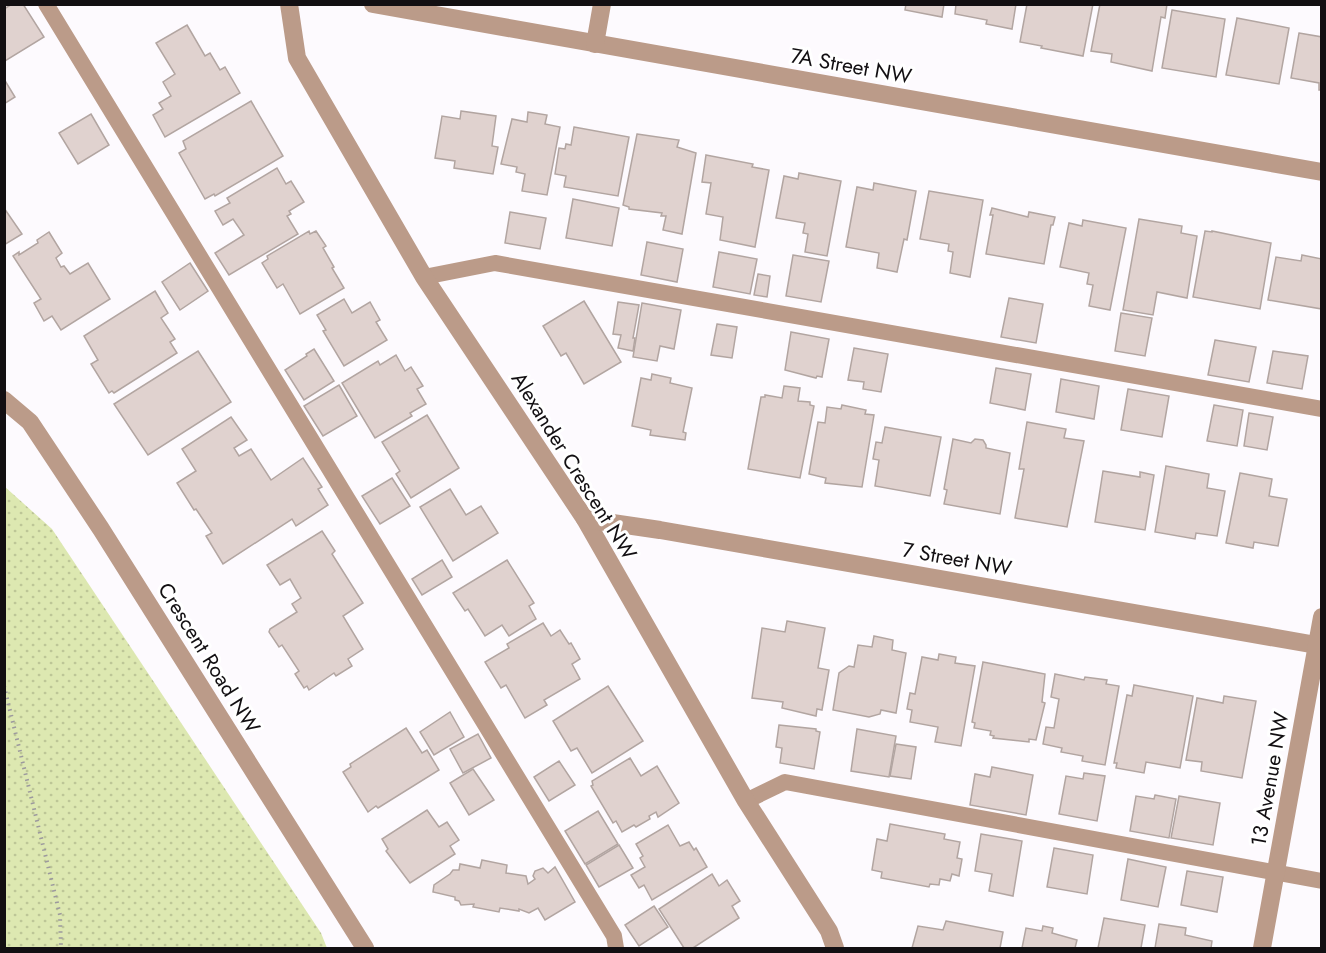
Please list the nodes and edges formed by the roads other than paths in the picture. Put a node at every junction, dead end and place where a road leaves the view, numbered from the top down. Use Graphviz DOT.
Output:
graph roads {
  1 [pos="46,4"];
  2 [pos="289,4"];
  3 [pos="373,4"];
  4 [pos="603,4"];
  5 [pos="595,44"];
  6 [pos="1322,172"];
  7 [pos="424,277"];
  8 [pos="4,400"];
  9 [pos="1322,409"];
  10 [pos="585,519"];
  11 [pos="1322,617"];
  12 [pos="1319,646"];
  13 [pos="746,801"];
  14 [pos="1275,873"];
  15 [pos="1322,881"];
  16 [pos="365,948"];
  17 [pos="616,948"];
  18 [pos="835,948"];
  19 [pos="1263,948"];
  1 -- 17 [label="lane"];
  2 -- 7 [label="street, Alexander Crescent NW"];
  3 -- 5 [label="street, 7A Street NW"];
  4 -- 5 [label="street"];
  5 -- 6 [label="street, 7A Street NW"];
  7 -- 9 [label="lane"];
  7 -- 10 [label="street, Alexander Crescent NW"];
  8 -- 16 [label="street, Crescent Road NW"];
  10 -- 12 [label="street, 7 Street NW"];
  10 -- 13 [label="street, Alexander Crescent NW"];
  11 -- 12 [label="street, 13 Avenue NW"];
  12 -- 14 [label="street, 13 Avenue NW"];
  13 -- 14 [label="lane"];
  13 -- 18 [label="street, Alexander Crescent NW"];
  14 -- 15 [label="lane"];
  14 -- 19 [label="street, 13 Avenue NW"];
}
